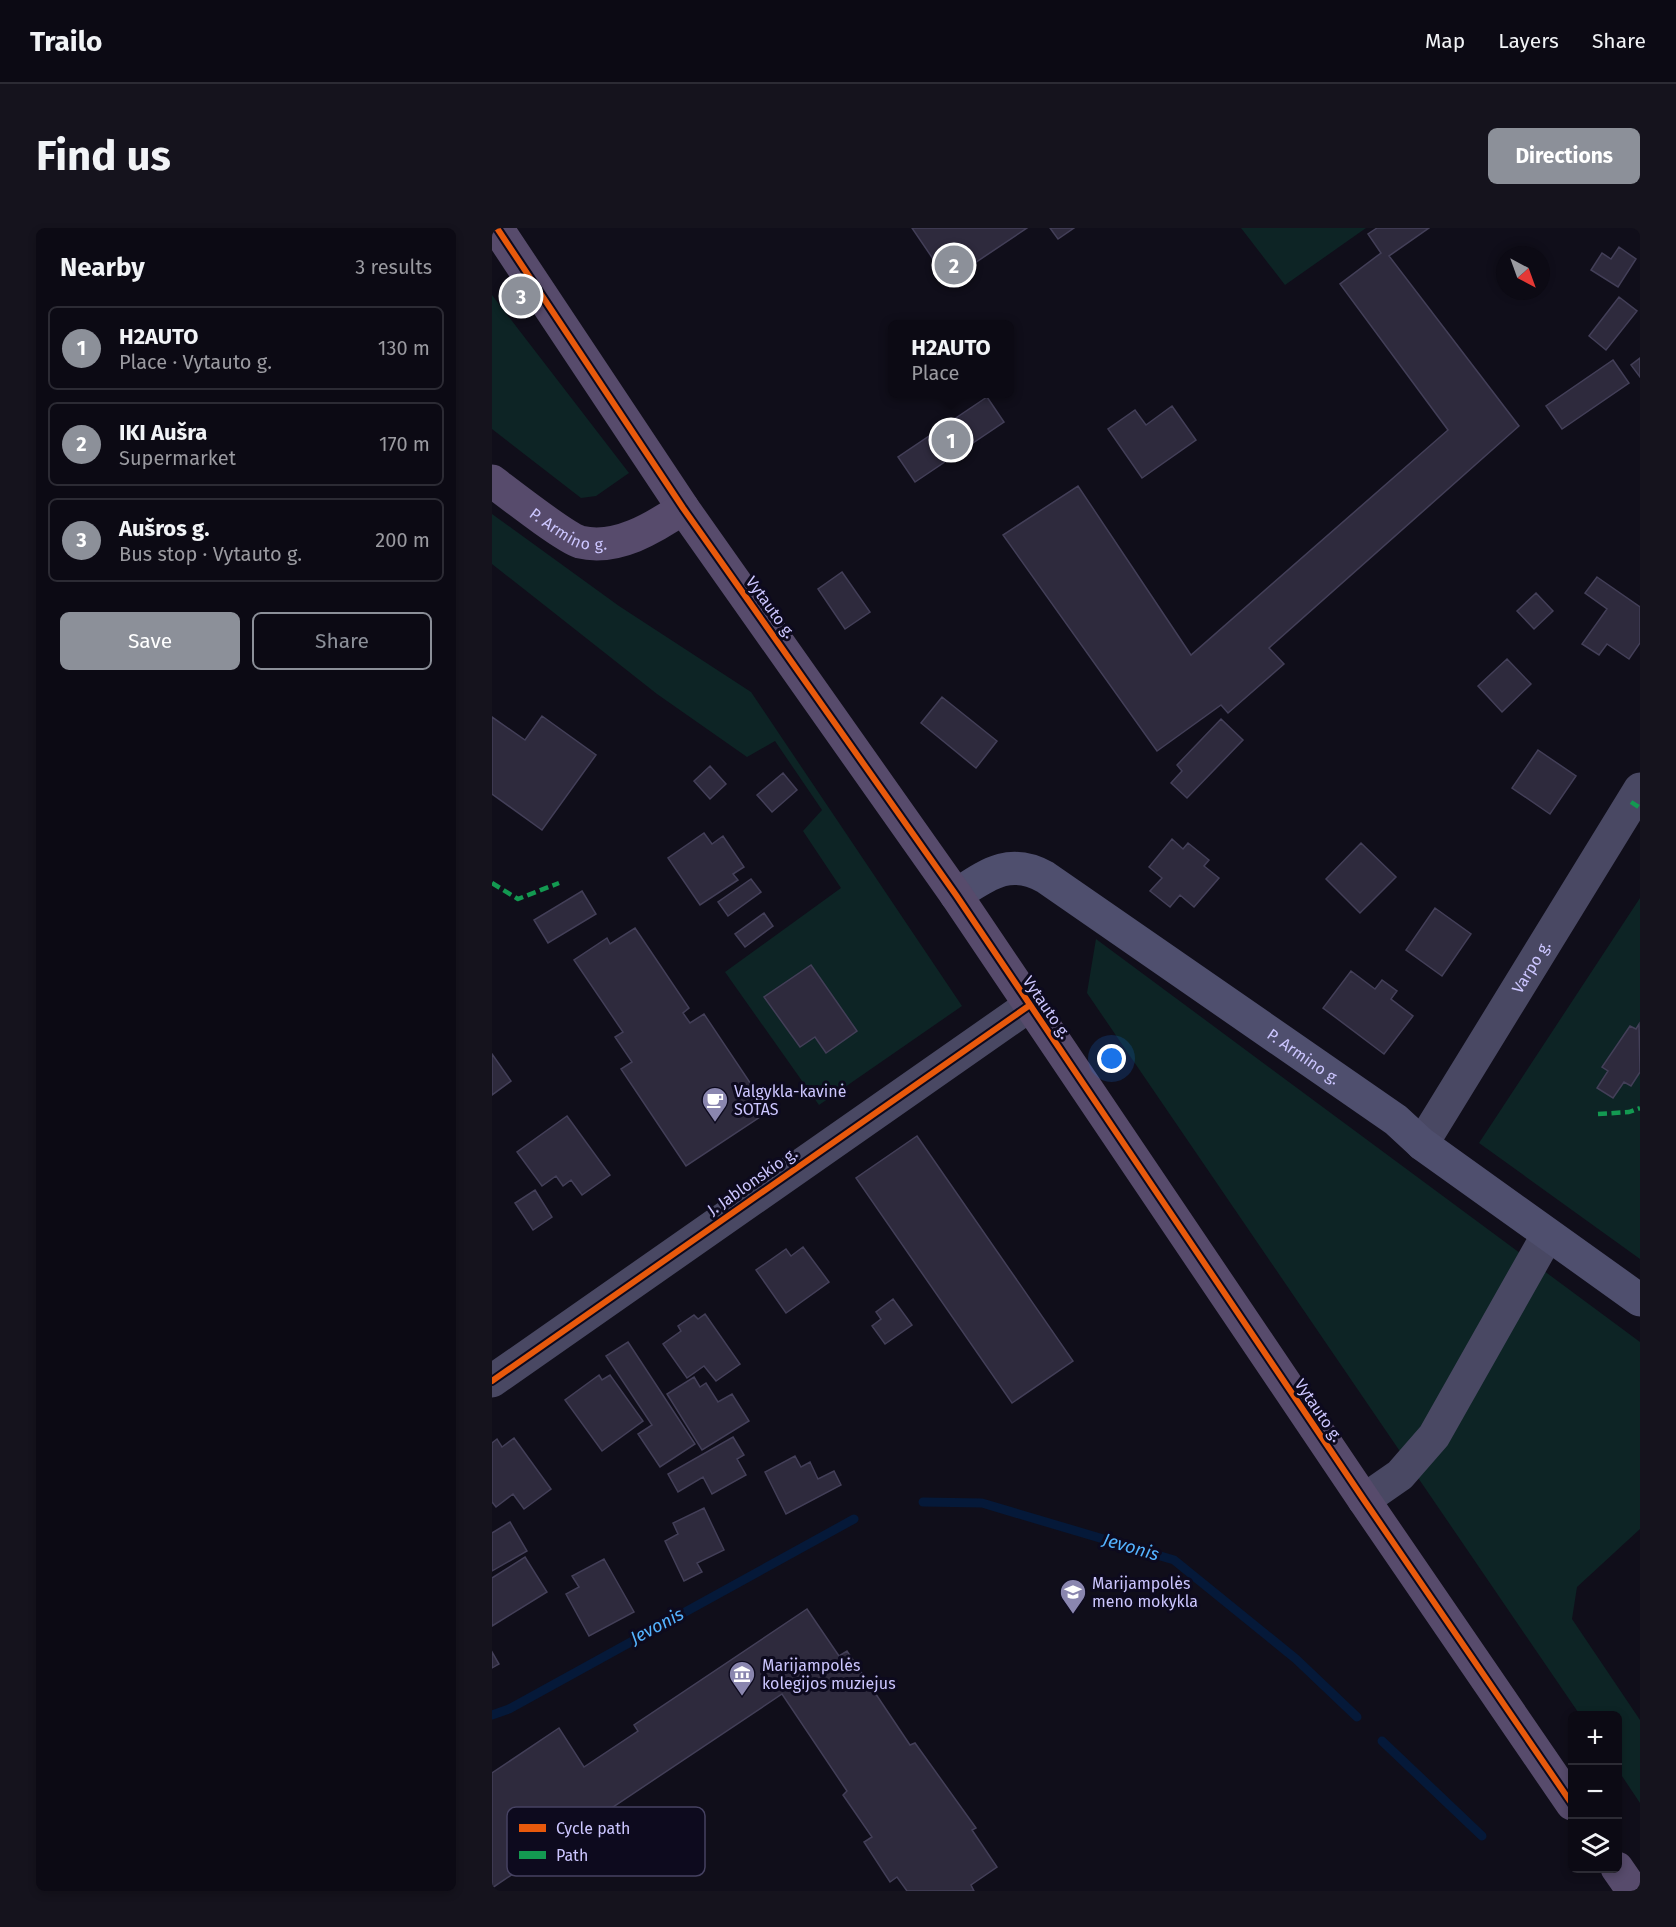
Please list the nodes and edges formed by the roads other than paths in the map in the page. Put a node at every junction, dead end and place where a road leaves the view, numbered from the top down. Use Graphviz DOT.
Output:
graph roads {
  1 [pos="496,228"];
  2 [pos="492,481"];
  3 [pos="683,508"];
  4 [pos="1640,789"];
  5 [pos="956,895"];
  6 [pos="1030,1005"];
  7 [pos="1422,1144"];
  8 [pos="1547,1236"];
  9 [pos="1640,1300"];
  10 [pos="492,1381"];
  11 [pos="1364,1500"];
  12 [pos="1568,1797"];
  13 [pos="1620,1873"];
  14 [pos="1633,1891"];
  1 -- 3 [label="main road, Vytauto g."];
  2 -- 3 [label="main road, P. Armino g."];
  3 -- 5 [label="main road, Vytauto g."];
  4 -- 7 [label="street, Varpo g."];
  5 -- 6 [label="main road, Vytauto g."];
  5 -- 7 [label="main road, P. Armino g."];
  6 -- 10 [label="street, J. Jablonskio g."];
  6 -- 11 [label="main road, Vytauto g."];
  7 -- 8 [label="main road, P. Armino g."];
  8 -- 9 [label="main road, P. Armino g."];
  8 -- 11 [label="street"];
  11 -- 12 [label="main road, Vytauto g."];
  13 -- 14 [label="main road"];
}
